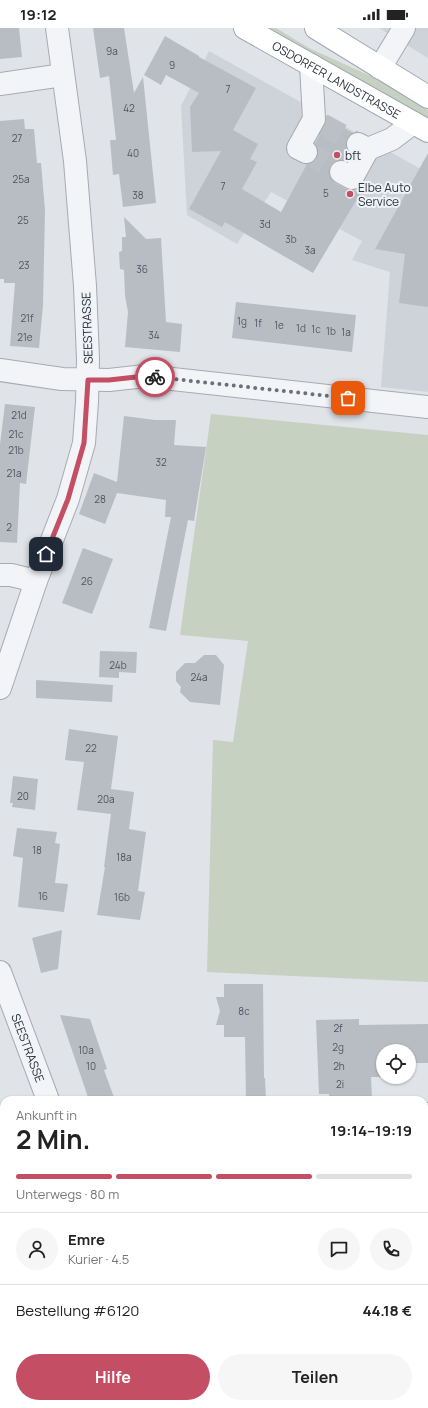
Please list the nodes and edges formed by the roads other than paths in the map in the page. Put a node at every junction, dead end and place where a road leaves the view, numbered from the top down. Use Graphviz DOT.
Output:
graph roads {
  1 [pos="57,28"];
  2 [pos="245,28"];
  3 [pos="316,28"];
  4 [pos="404,28"];
  5 [pos="311,65"];
  6 [pos="380,68"];
  7 [pos="63,76"];
  8 [pos="0,84"];
  9 [pos="428,97"];
  10 [pos="420,127"];
  11 [pos="313,133"];
  12 [pos="356,157"];
  13 [pos="0,370"];
  14 [pos="88,380"];
  15 [pos="428,407"];
  16 [pos="0,574"];
  17 [pos="36,581"];
  18 [pos="0,688"];
  19 [pos="0,972"];
  20 [pos="46,1096"];
  1 -- 7 [label="street, SEESTRASSE"];
  2 -- 5 [label="main road, OSDORFER LANDSTRASSE"];
  3 -- 6 [label="main road"];
  4 -- 6 [label="street"];
  5 -- 10 [label="main road, OSDORFER LANDSTRASSE"];
  5 -- 11 [label="street"];
  6 -- 9 [label="main road"];
  7 -- 8 [label="street"];
  7 -- 14 [label="street, SEESTRASSE"];
  10 -- 12 [label="street"];
  13 -- 14 [label="street"];
  14 -- 15 [label="street"];
  14 -- 17 [label="street, SEESTRASSE"];
  16 -- 17 [label="street"];
  17 -- 18 [label="street, SEESTRASSE"];
  19 -- 20 [label="street, SEESTRASSE"];
}
